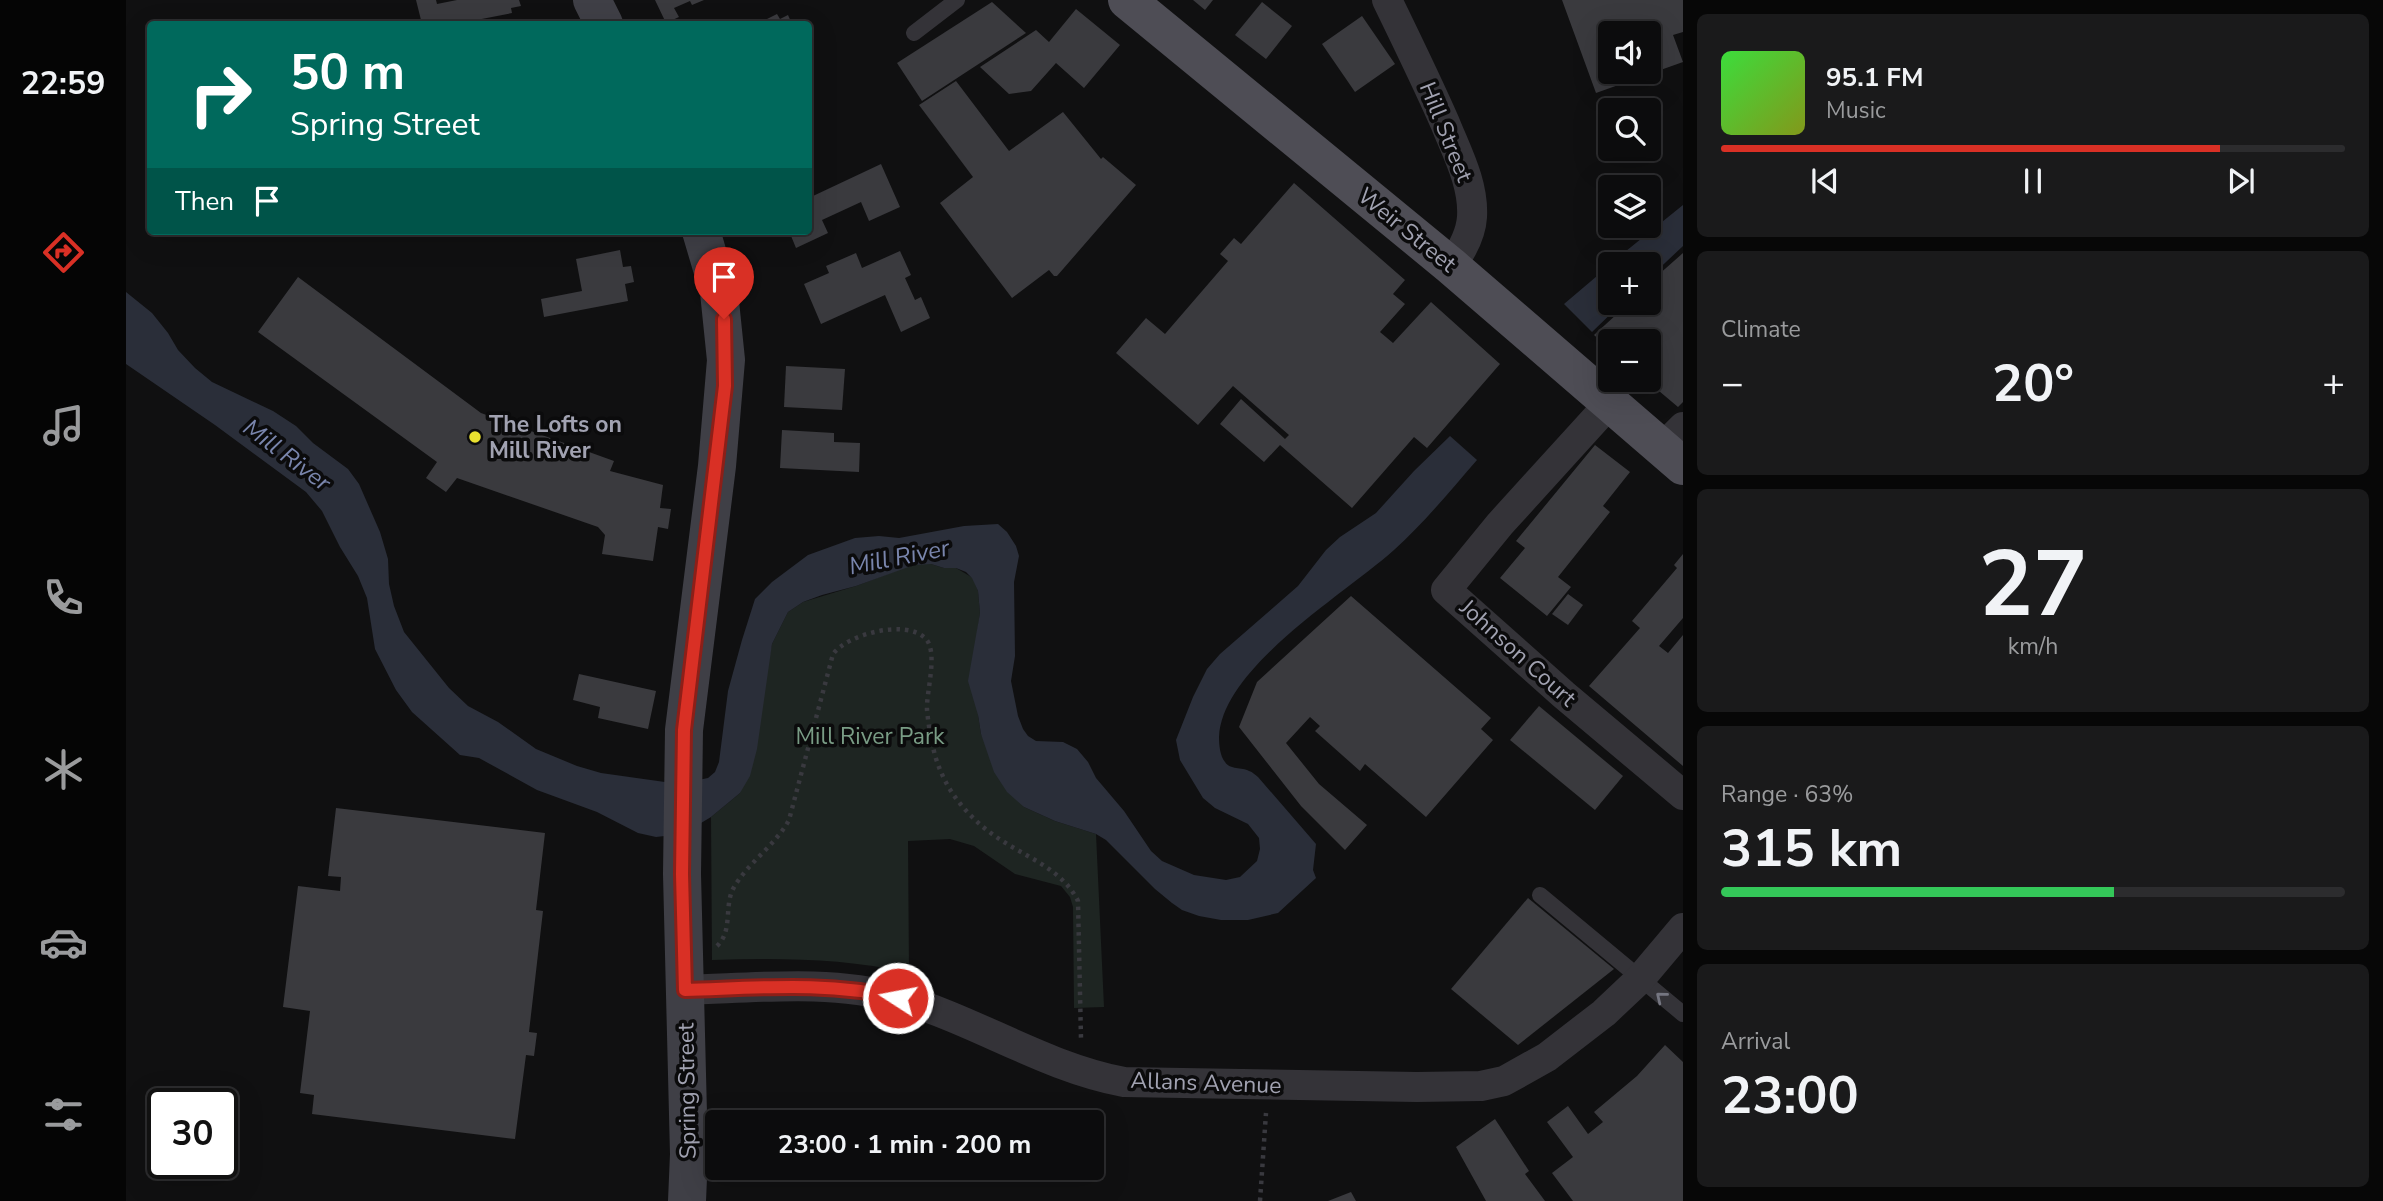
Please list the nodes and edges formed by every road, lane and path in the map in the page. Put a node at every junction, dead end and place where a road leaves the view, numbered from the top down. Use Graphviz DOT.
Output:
graph roads {
  1 [pos="592,0"];
  2 [pos="957,0"];
  3 [pos="1126,0"];
  4 [pos="1388,0"];
  5 [pos="602,21"];
  6 [pos="914,33"];
  7 [pos="703,235"];
  8 [pos="1451,266"];
  9 [pos="1610,403"];
  10 [pos="1676,447"];
  11 [pos="1683,795"];
  12 [pos="1540,895"];
  13 [pos="1683,928"];
  14 [pos="714,949"];
  15 [pos="1640,979"];
  16 [pos="685,990"];
  17 [pos="1683,1014"];
  18 [pos="1082,1071"];
  19 [pos="1266,1107"];
  20 [pos="687,1201"];
  21 [pos="1260,1201"];
  1 -- 5 [label="main road"];
  2 -- 6 [label="lane"];
  3 -- 8 [label="main road, Weir Street"];
  4 -- 8 [label="street, Hill Street"];
  7 -- 16 [label="main road, Spring Street"];
  8 -- 9 [label="main road, Weir Street"];
  9 -- 10 [label="main road, Weir Street"];
  9 -- 11 [label="street, Johnson Court"];
  12 -- 15 [label="lane"];
  13 -- 15 [label="street, Allans Avenue"];
  14 -- 18 [label="path"];
  17 -- 15 [label="lane, one-way"];
  15 -- 18 [label="street, Allans Avenue"];
  16 -- 18 [label="street, Allans Avenue"];
  16 -- 20 [label="main road, Spring Street"];
  19 -- 21 [label="path"];
}
